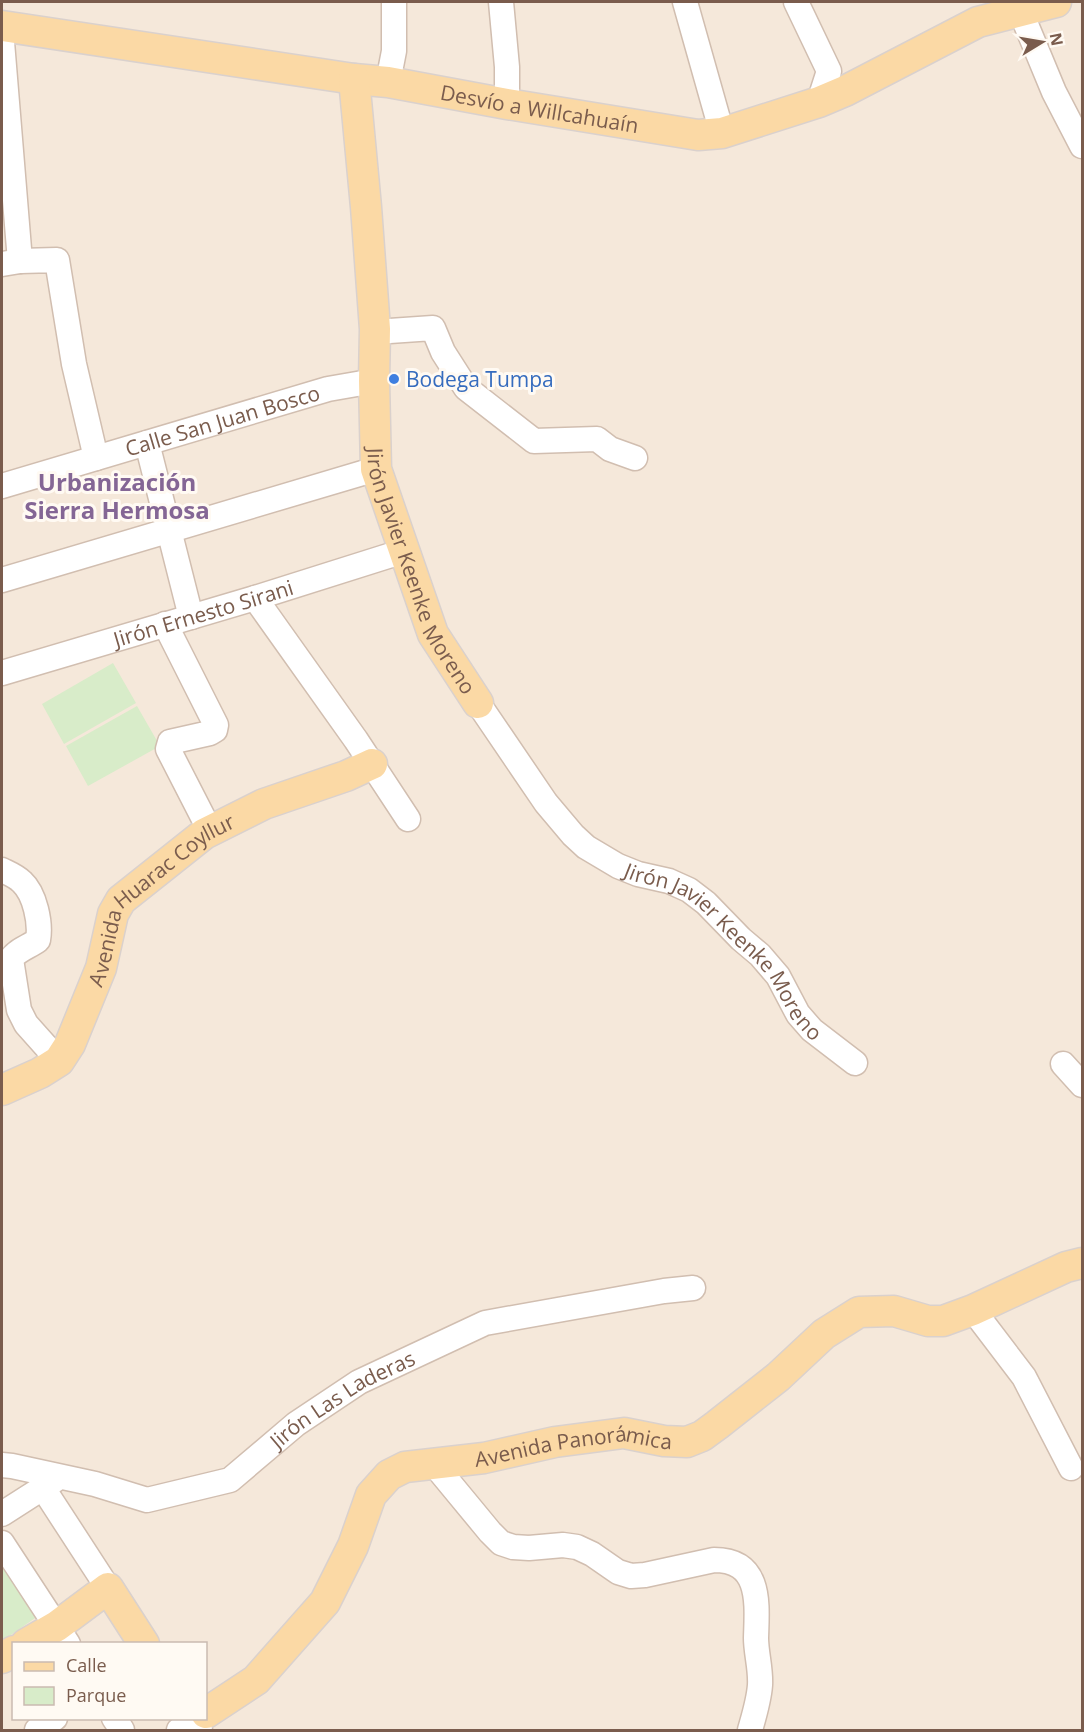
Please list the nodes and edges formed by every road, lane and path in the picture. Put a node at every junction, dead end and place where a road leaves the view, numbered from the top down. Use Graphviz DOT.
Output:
graph roads {
  1 [pos="394,2"];
  2 [pos="501,2"];
  3 [pos="685,2"];
  4 [pos="796,2"];
  5 [pos="1056,2"];
  6 [pos="1020,10"];
  7 [pos="2,26"];
  8 [pos="2,42"];
  9 [pos="354,79"];
  10 [pos="388,82"];
  11 [pos="819,102"];
  12 [pos="507,104"];
  13 [pos="722,133"];
  14 [pos="1083,146"];
  15 [pos="11,263"];
  16 [pos="375,332"];
  17 [pos="374,381"];
  18 [pos="147,443"];
  19 [pos="96,458"];
  20 [pos="635,458"];
  21 [pos="376,469"];
  22 [pos="2,486"];
  23 [pos="169,532"];
  24 [pos="404,551"];
  25 [pos="2,580"];
  26 [pos="255,598"];
  27 [pos="191,617"];
  28 [pos="165,624"];
  29 [pos="4,665"];
  30 [pos="477,703"];
  31 [pos="372,764"];
  32 [pos="408,819"];
  33 [pos="204,834"];
  34 [pos="2,870"];
  35 [pos="59,1061"];
  36 [pos="855,1063"];
  37 [pos="1063,1064"];
  38 [pos="1083,1085"];
  39 [pos="2,1090"];
  40 [pos="1083,1263"];
  41 [pos="693,1288"];
  42 [pos="973,1311"];
  43 [pos="433,1463"];
  44 [pos="2,1465"];
  45 [pos="1071,1468"];
  46 [pos="52,1482"];
  47 [pos="2,1514"];
  48 [pos="2,1542"];
  49 [pos="108,1588"];
  50 [pos="62,1635"];
  51 [pos="34,1642"];
  52 [pos="143,1642"];
  53 [pos="207,1714"];
  54 [pos="54,1720"];
  55 [pos="37,1731"];
  56 [pos="750,1731"];
  1 -- 10 [label="street"];
  2 -- 12 [label="street"];
  3 -- 13 [label="street"];
  4 -- 11 [label="street"];
  5 -- 6 [label="main road, Desvío a Willcahuaín"];
  6 -- 11 [label="main road, Desvío a Willcahuaín"];
  6 -- 14 [label="street"];
  7 -- 9 [label="main road, Desvío a Willcahuaín"];
  8 -- 15 [label="street"];
  9 -- 10 [label="main road, Desvío a Willcahuaín"];
  9 -- 16 [label="main road, Jirón Javier Keenke Moreno"];
  10 -- 12 [label="main road, Desvío a Willcahuaín"];
  11 -- 13 [label="main road, Desvío a Willcahuaín"];
  12 -- 13 [label="main road, Desvío a Willcahuaín"];
  15 -- 19 [label="street"];
  16 -- 17 [label="main road, Jirón Javier Keenke Moreno"];
  16 -- 20 [label="street"];
  17 -- 18 [label="street, Calle San Juan Bosco"];
  17 -- 21 [label="main road, Jirón Javier Keenke Moreno"];
  18 -- 19 [label="street, Calle San Juan Bosco"];
  18 -- 23 [label="street"];
  19 -- 22 [label="street, Calle San Juan Bosco"];
  21 -- 23 [label="street"];
  21 -- 24 [label="main road, Jirón Javier Keenke Moreno"];
  23 -- 25 [label="street"];
  23 -- 27 [label="street"];
  24 -- 26 [label="street, Jirón Ernesto Sirani"];
  24 -- 30 [label="main road, Jirón Javier Keenke Moreno"];
  26 -- 27 [label="street, Jirón Ernesto Sirani"];
  26 -- 31 [label="street"];
  27 -- 28 [label="street, Jirón Ernesto Sirani"];
  28 -- 29 [label="street, Jirón Ernesto Sirani"];
  28 -- 33 [label="street"];
  30 -- 36 [label="street, Jirón Javier Keenke Moreno"];
  31 -- 32 [label="street"];
  31 -- 33 [label="main road, Avenida Huarac Coyllur"];
  33 -- 35 [label="main road, Avenida Huarac Coyllur"];
  34 -- 35 [label="street"];
  35 -- 39 [label="main road"];
  37 -- 38 [label="street"];
  40 -- 42 [label="main road, Avenida Panorámica"];
  41 -- 46 [label="street, Jirón Las Laderas"];
  42 -- 43 [label="main road, Avenida Panorámica"];
  42 -- 45 [label="street"];
  43 -- 53 [label="main road, Avenida Panorámica"];
  43 -- 56 [label="street"];
  44 -- 46 [label="street, Jirón Las Laderas"];
  46 -- 47 [label="street"];
  46 -- 49 [label="street"];
  48 -- 50 [label="street"];
  49 -- 50 [label="main road"];
  49 -- 52 [label="main road"];
  50 -- 51 [label="main road"];
  54 -- 55 [label="street"];
}
